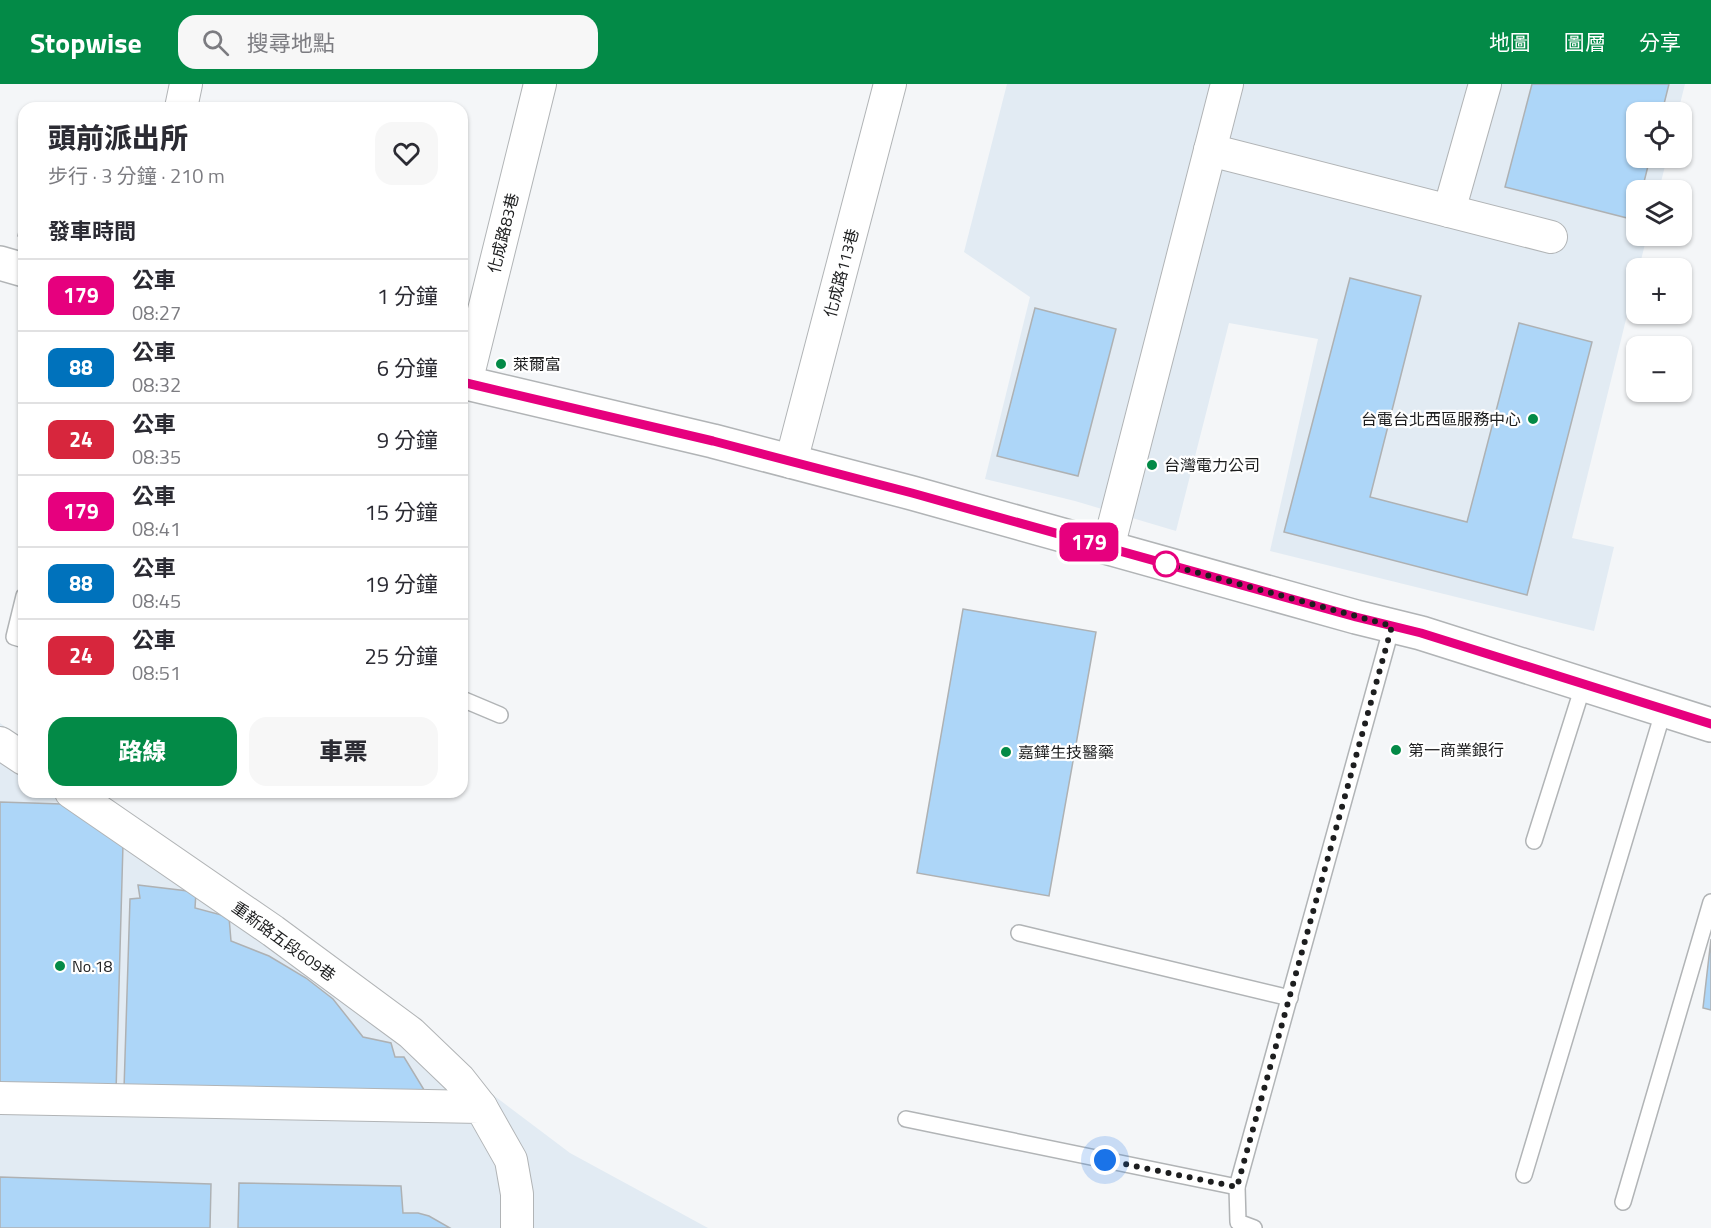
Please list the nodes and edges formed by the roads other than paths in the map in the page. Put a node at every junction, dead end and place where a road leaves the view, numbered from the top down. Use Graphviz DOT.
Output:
graph roads {
  1 [pos="186,84"];
  2 [pos="540,84"];
  3 [pos="890,84"];
  4 [pos="1227,84"];
  5 [pos="1485,84"];
  6 [pos="182,102"];
  7 [pos="1210,150"];
  8 [pos="1449,211"];
  9 [pos="1551,237"];
  10 [pos="0,262"];
  11 [pos="18,268"];
  12 [pos="468,366"];
  13 [pos="468,383"];
  14 [pos="791,462"];
  15 [pos="1108,548"];
  16 [pos="18,621"];
  17 [pos="1392,626"];
  18 [pos="18,638"];
  19 [pos="1584,683"];
  20 [pos="468,702"];
  21 [pos="1664,709"];
  22 [pos="500,715"];
  23 [pos="1711,724"];
  24 [pos="0,743"];
  25 [pos="18,755"];
  26 [pos="80,798"];
  27 [pos="1534,841"];
  28 [pos="1711,902"];
  29 [pos="1019,933"];
  30 [pos="1290,998"];
  31 [pos="0,1098"];
  32 [pos="481,1107"];
  33 [pos="906,1119"];
  34 [pos="1524,1175"];
  35 [pos="1237,1187"];
  36 [pos="1623,1202"];
  37 [pos="517,1228"];
  38 [pos="1254,1228"];
  1 -- 6 [label="street"];
  2 -- 12 [label="street, 化成路83巷"];
  3 -- 14 [label="street, 化成路113巷"];
  4 -- 7 [label="street"];
  5 -- 8 [label="street"];
  7 -- 8 [label="street"];
  7 -- 15 [label="street"];
  8 -- 9 [label="street"];
  10 -- 11 [label="street"];
  13 -- 14 [label="street"];
  14 -- 15 [label="street"];
  15 -- 17 [label="street"];
  16 -- 18 [label="lane"];
  17 -- 19 [label="street"];
  17 -- 30 [label="lane"];
  19 -- 21 [label="street"];
  19 -- 27 [label="lane"];
  20 -- 22 [label="lane"];
  21 -- 23 [label="street"];
  21 -- 34 [label="lane"];
  24 -- 25 [label="street"];
  26 -- 32 [label="street, 重新路五段609巷"];
  28 -- 36 [label="lane"];
  29 -- 30 [label="lane"];
  30 -- 35 [label="lane"];
  31 -- 32 [label="street"];
  32 -- 37 [label="street, 重新路五段609巷"];
  33 -- 35 [label="lane"];
  35 -- 38 [label="lane"];
}
